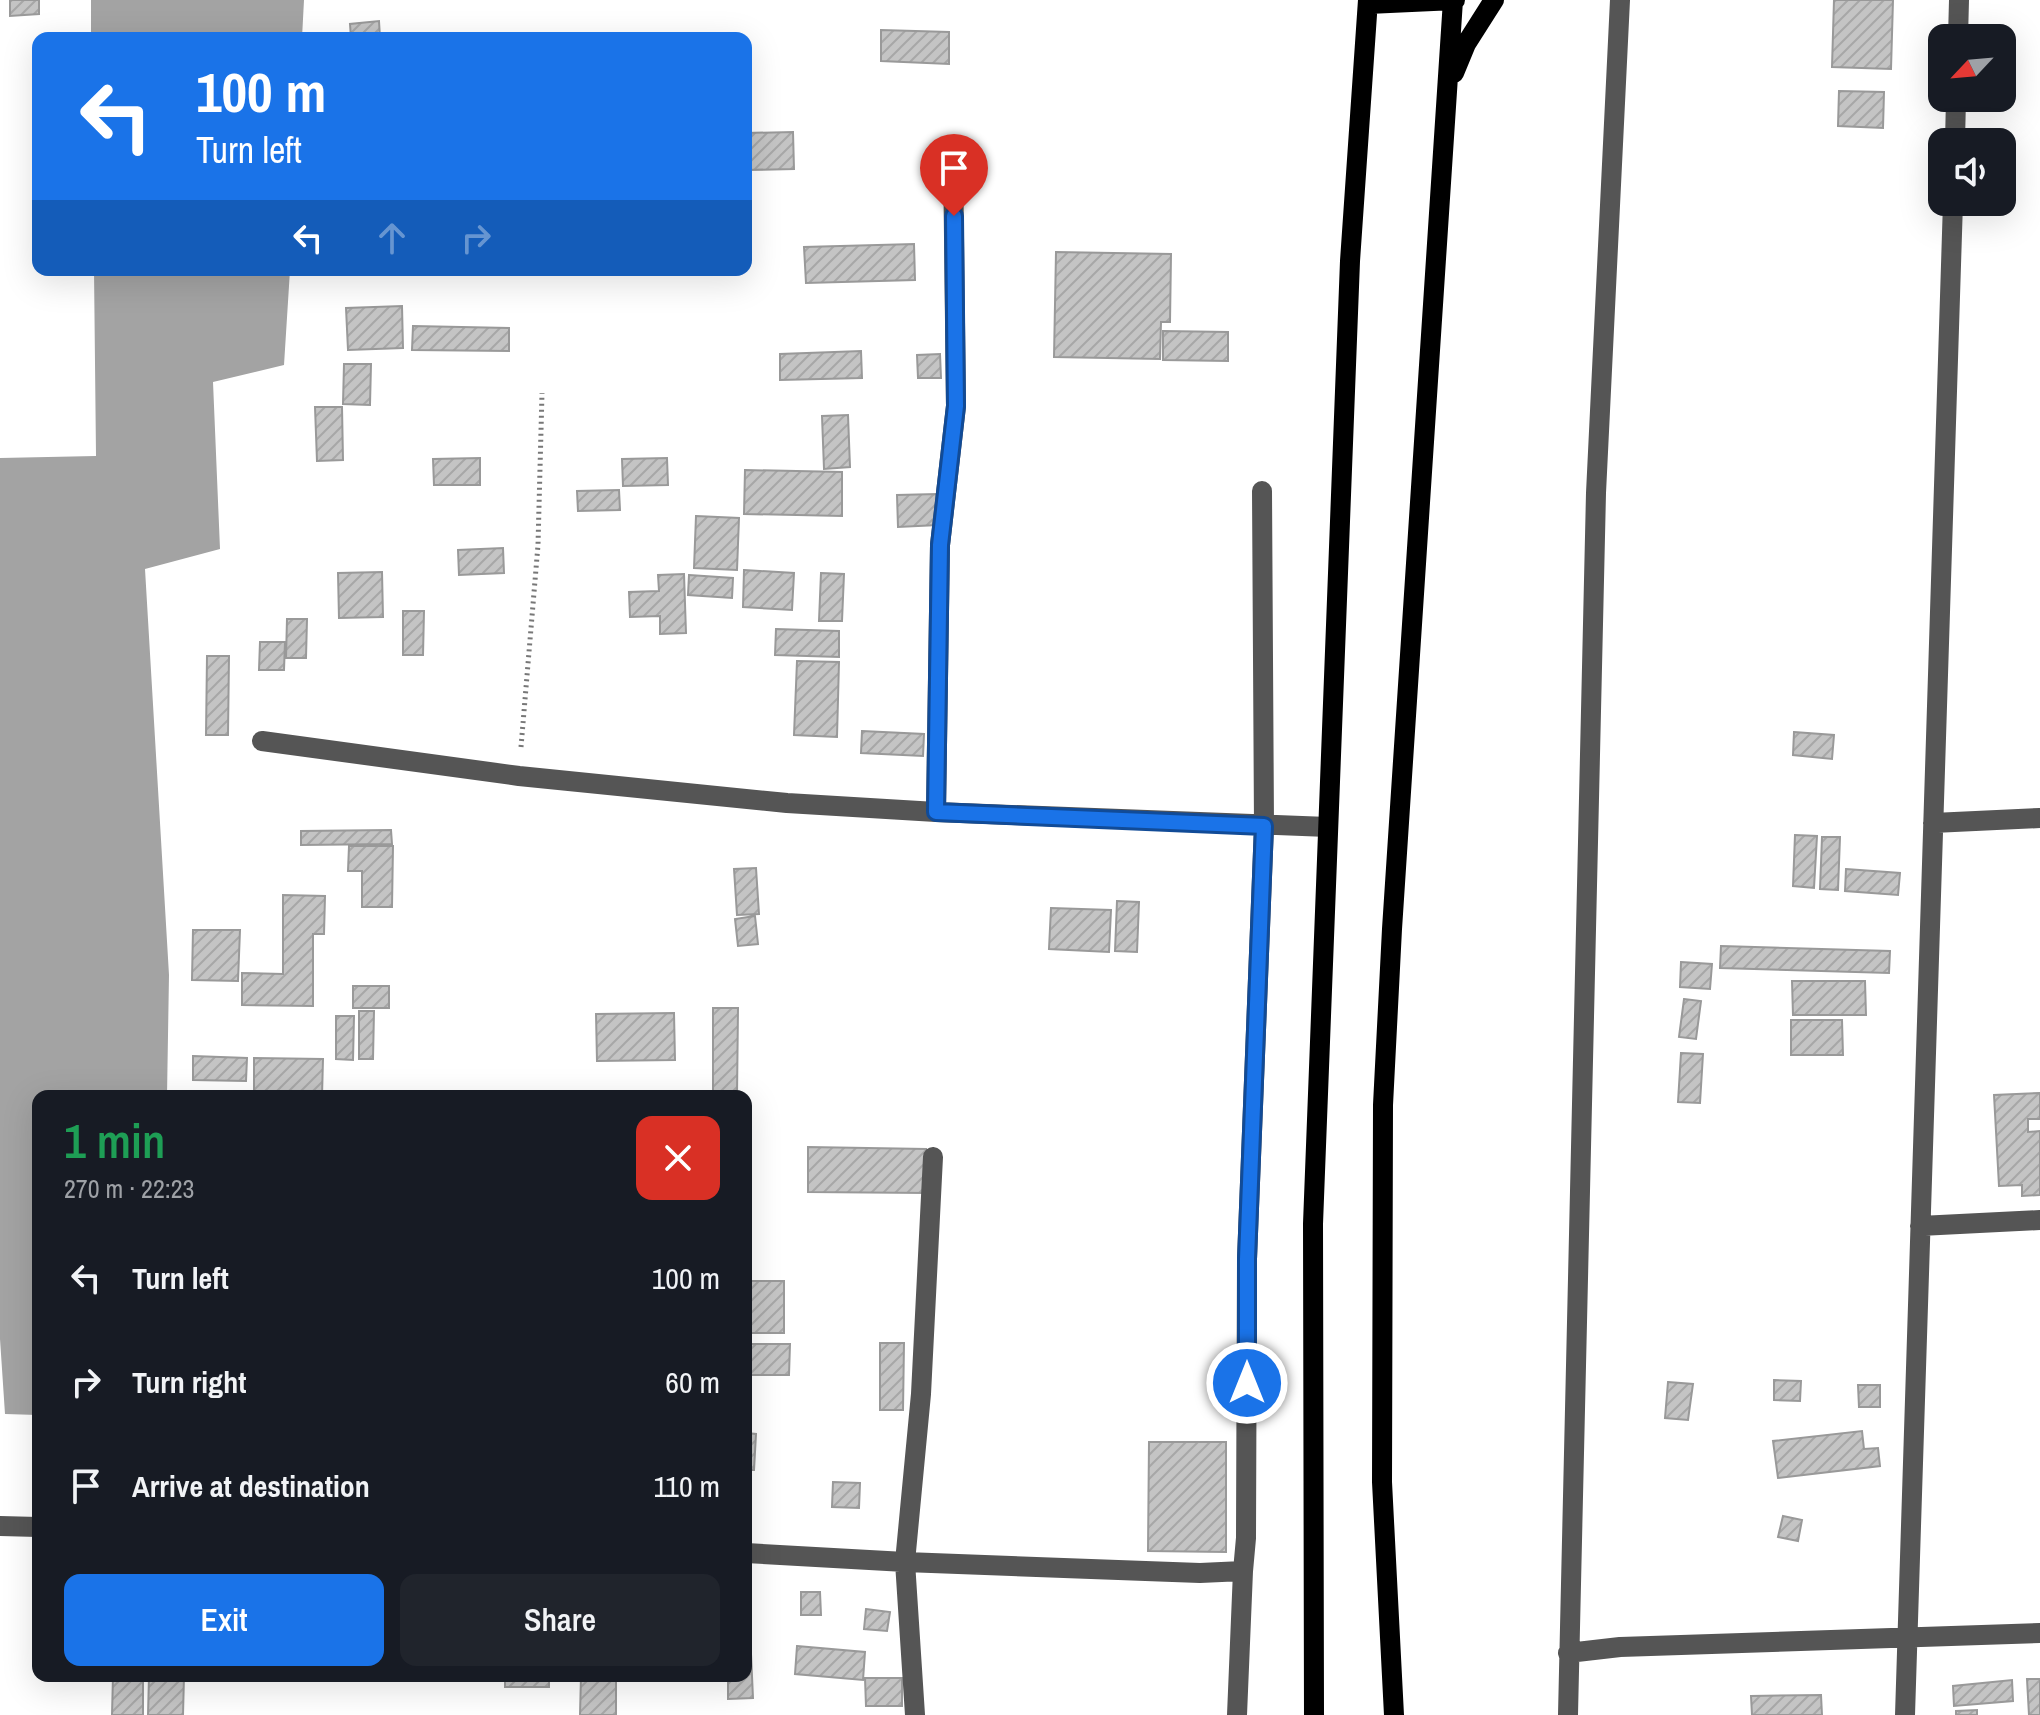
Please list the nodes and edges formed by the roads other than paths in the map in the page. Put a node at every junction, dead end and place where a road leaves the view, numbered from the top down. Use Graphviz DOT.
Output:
graph roads {
  1 [pos="1454,0"];
  2 [pos="1494,0"];
  3 [pos="1620,0"];
  4 [pos="1959,0"];
  5 [pos="1368,2"];
  6 [pos="1958,24"];
  7 [pos="1448,88"];
  8 [pos="953,153"];
  9 [pos="1953,216"];
  10 [pos="1262,491"];
  11 [pos="262,741"];
  12 [pos="936,812"];
  13 [pos="2040,818"];
  14 [pos="1933,823"];
  15 [pos="1264,826"];
  16 [pos="1328,827"];
  17 [pos="933,1157"];
  18 [pos="2040,1220"];
  19 [pos="1920,1226"];
  20 [pos="0,1526"];
  21 [pos="32,1527"];
  22 [pos="752,1553"];
  23 [pos="905,1562"];
  24 [pos="1243,1571"];
  25 [pos="2040,1633"];
  26 [pos="1908,1639"];
  27 [pos="1568,1653"];
  28 [pos="915,1715"];
  29 [pos="1237,1715"];
  30 [pos="1314,1715"];
  31 [pos="1394,1715"];
  32 [pos="1568,1715"];
  33 [pos="1905,1715"];
  1 -- 5 [label="main road"];
  1 -- 7 [label="main road"];
  2 -- 7 [label="main road"];
  3 -- 27 [label="street"];
  4 -- 6 [label="street"];
  5 -- 16 [label="main road"];
  7 -- 31 [label="main road"];
  8 -- 12 [label="street"];
  9 -- 14 [label="street"];
  10 -- 15 [label="street"];
  11 -- 12 [label="street"];
  12 -- 15 [label="street"];
  13 -- 14 [label="street"];
  14 -- 19 [label="street"];
  15 -- 16 [label="street"];
  15 -- 24 [label="street"];
  16 -- 30 [label="main road"];
  17 -- 23 [label="street"];
  18 -- 19 [label="street"];
  19 -- 26 [label="street"];
  20 -- 21 [label="street"];
  22 -- 23 [label="street"];
  23 -- 24 [label="street"];
  23 -- 28 [label="street"];
  24 -- 29 [label="street"];
  25 -- 26 [label="street"];
  26 -- 27 [label="street"];
  26 -- 33 [label="street"];
  27 -- 32 [label="street"];
}
